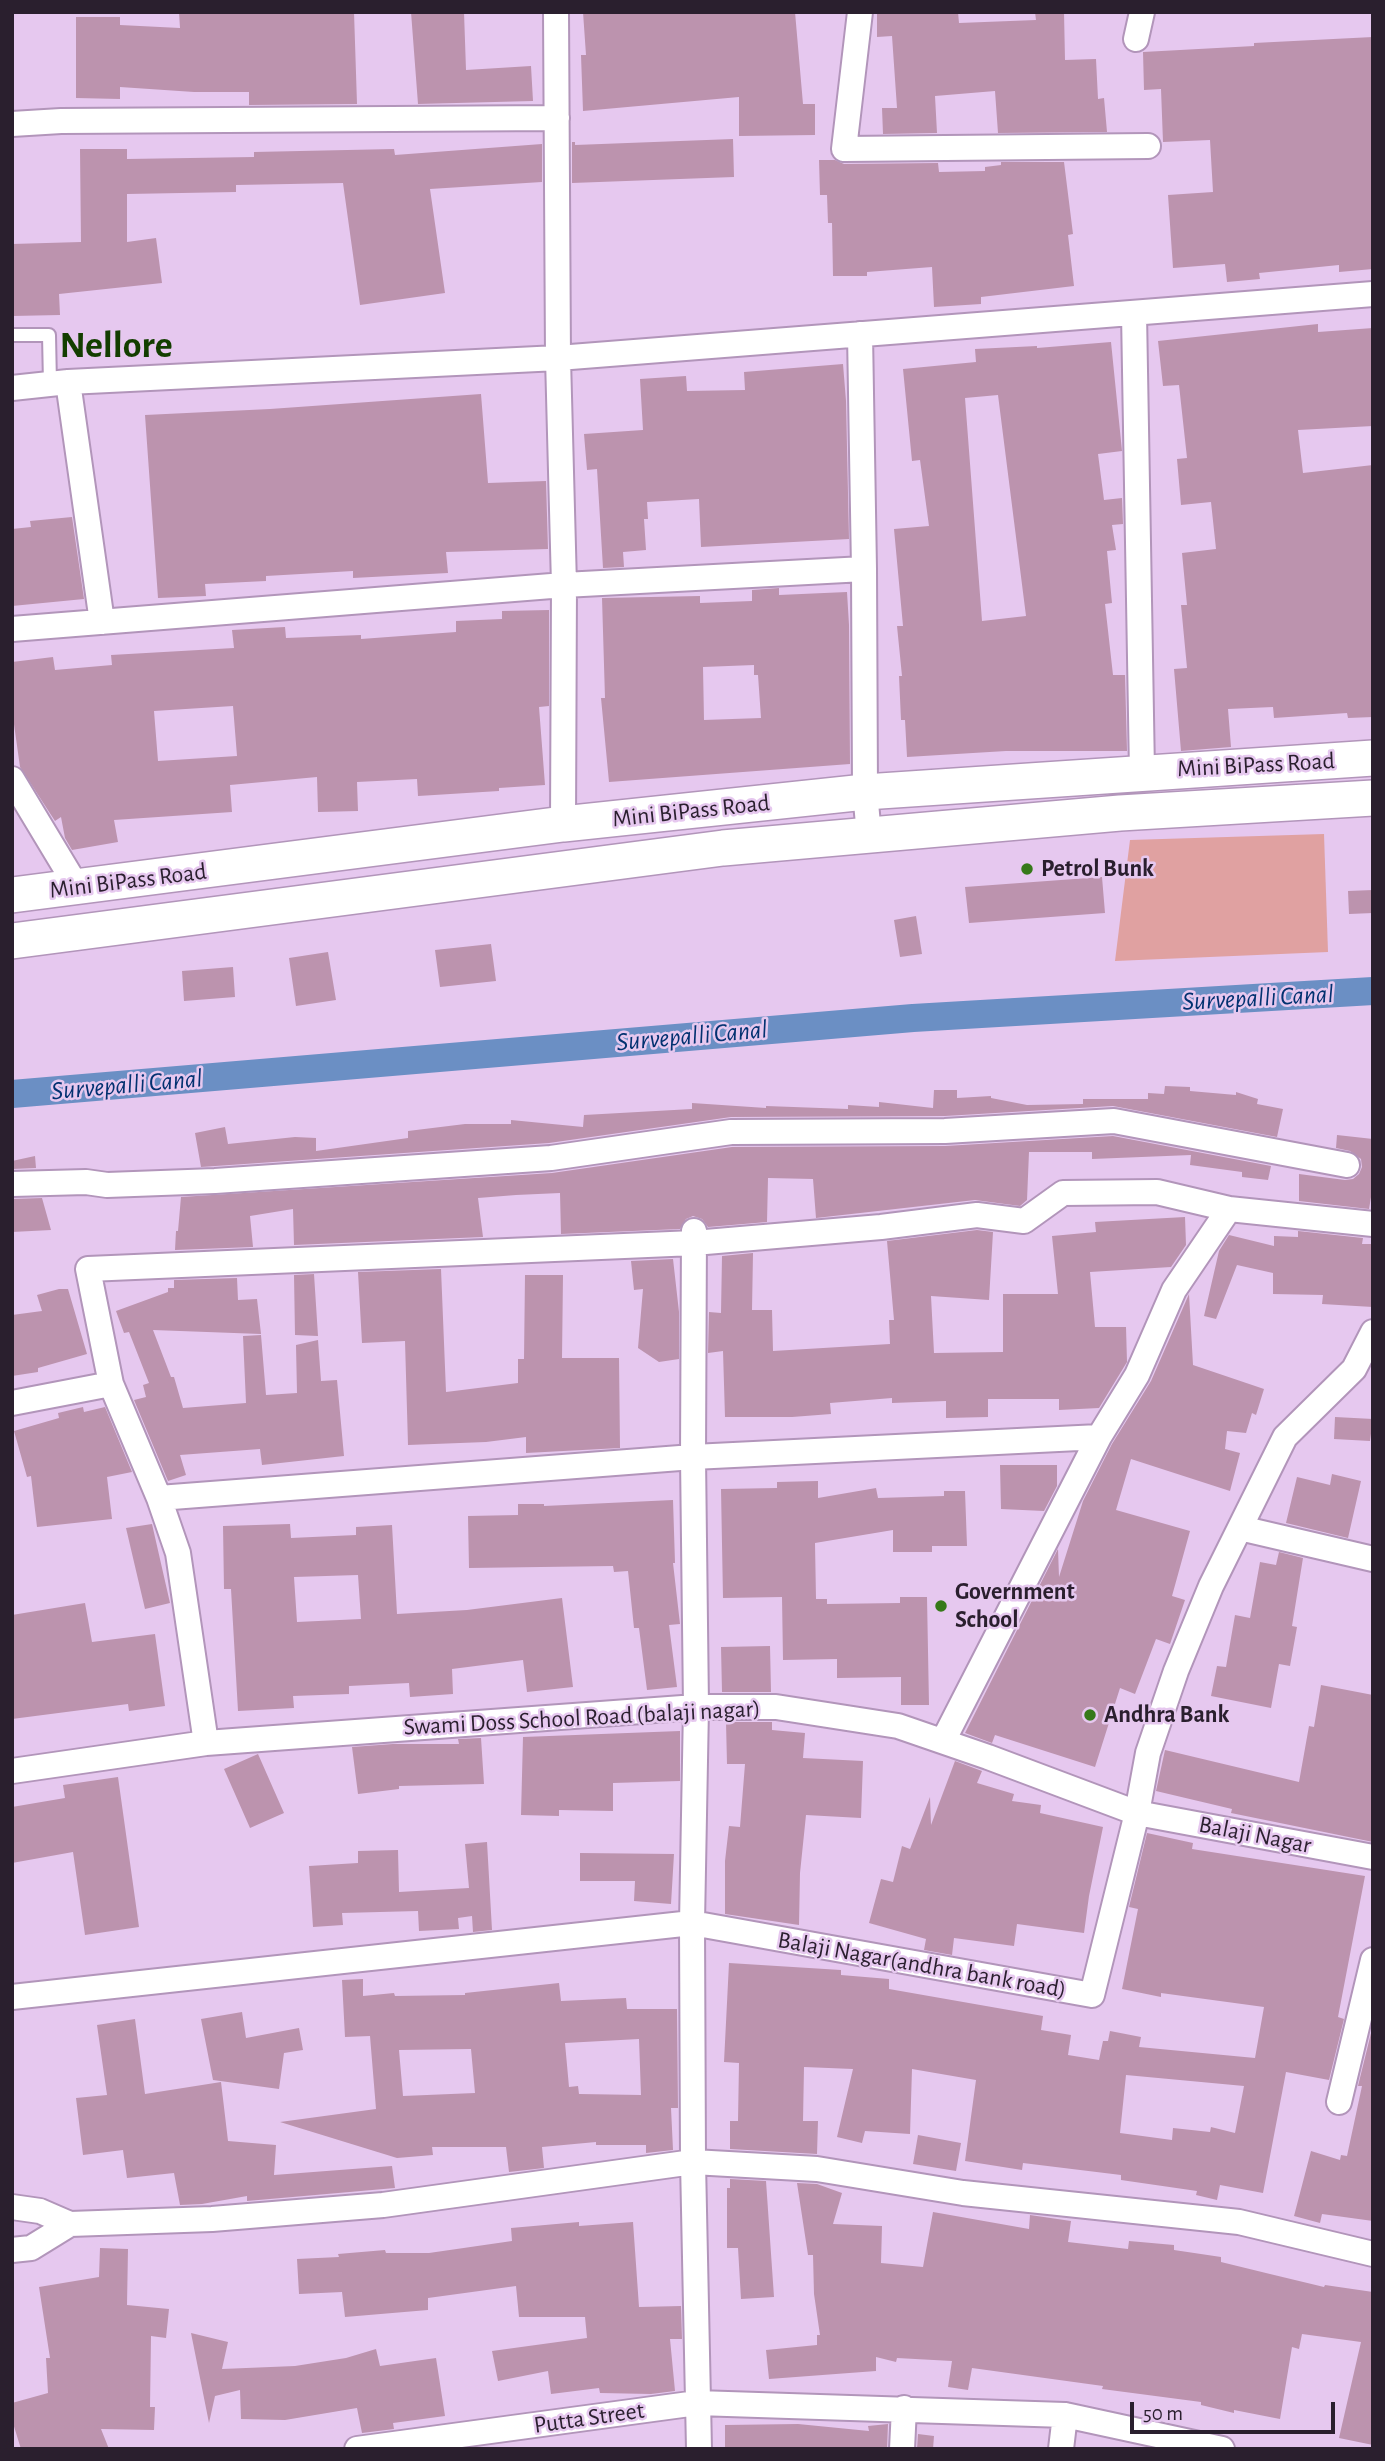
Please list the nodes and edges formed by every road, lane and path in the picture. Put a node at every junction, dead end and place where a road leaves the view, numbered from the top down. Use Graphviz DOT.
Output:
graph roads {
  1 [pos="556,12"];
  2 [pos="860,12"];
  3 [pos="1142,12"];
  4 [pos="1136,39"];
  5 [pos="557,118"];
  6 [pos="12,124"];
  7 [pos="1148,146"];
  8 [pos="1373,294"];
  9 [pos="1134,313"];
  10 [pos="860,334"];
  11 [pos="12,335"];
  12 [pos="558,358"];
  13 [pos="59,383"];
  14 [pos="12,388"];
  15 [pos="864,569"];
  16 [pos="564,585"];
  17 [pos="102,622"];
  18 [pos="12,629"];
  19 [pos="1373,758"];
  20 [pos="1142,772"];
  21 [pos="12,779"];
  22 [pos="865,792"];
  23 [pos="1373,798"];
  24 [pos="564,824"];
  25 [pos="869,835"];
  26 [pos="77,887"];
  27 [pos="12,895"];
  28 [pos="12,941"];
  29 [pos="1347,1165"];
  30 [pos="12,1184"];
  31 [pos="1229,1209"];
  32 [pos="1373,1224"];
  33 [pos="694,1237"];
  34 [pos="1373,1332"];
  35 [pos="111,1384"];
  36 [pos="12,1403"];
  37 [pos="1098,1437"];
  38 [pos="693,1457"];
  39 [pos="159,1498"];
  40 [pos="1240,1528"];
  41 [pos="1373,1559"];
  42 [pos="696,1707"];
  43 [pos="943,1741"];
  44 [pos="206,1743"];
  45 [pos="12,1771"];
  46 [pos="1137,1813"];
  47 [pos="1373,1857"];
  48 [pos="692,1923"];
  49 [pos="1373,1960"];
  50 [pos="12,1997"];
  51 [pos="1339,2102"];
  52 [pos="693,2162"];
  53 [pos="12,2207"];
  54 [pos="70,2224"];
  55 [pos="12,2250"];
  56 [pos="1373,2254"];
  57 [pos="697,2403"];
  58 [pos="904,2408"];
  59 [pos="1065,2415"];
  60 [pos="357,2449"];
  61 [pos="699,2449"];
  62 [pos="902,2449"];
  63 [pos="1061,2449"];
  64 [pos="1222,2449"];
  1 -- 5 [label="street"];
  2 -- 7 [label="street"];
  3 -- 4 [label="street"];
  5 -- 6 [label="street"];
  5 -- 12 [label="street"];
  8 -- 9 [label="street"];
  9 -- 10 [label="street"];
  9 -- 20 [label="street"];
  10 -- 12 [label="street"];
  10 -- 15 [label="street"];
  11 -- 13 [label="lane"];
  12 -- 13 [label="street"];
  12 -- 16 [label="street"];
  13 -- 14 [label="street"];
  13 -- 17 [label="street"];
  15 -- 16 [label="street"];
  15 -- 22 [label="street"];
  16 -- 17 [label="street"];
  16 -- 24 [label="street"];
  17 -- 18 [label="street"];
  19 -- 20 [label="main road, Mini BiPass Road"];
  20 -- 22 [label="main road, Mini BiPass Road"];
  21 -- 26 [label="street"];
  22 -- 24 [label="main road, Mini BiPass Road"];
  22 -- 25 [label="street"];
  23 -- 25 [label="main road"];
  24 -- 26 [label="main road, Mini BiPass Road"];
  25 -- 28 [label="main road"];
  26 -- 27 [label="main road, Mini BiPass Road"];
  29 -- 30 [label="street"];
  31 -- 32 [label="street"];
  31 -- 33 [label="street"];
  31 -- 37 [label="street"];
  33 -- 35 [label="street"];
  33 -- 38 [label="street"];
  34 -- 40 [label="street, Balaji Nagar(andhra bank road)"];
  35 -- 36 [label="street"];
  35 -- 39 [label="street"];
  37 -- 38 [label="street"];
  37 -- 43 [label="street"];
  38 -- 39 [label="street"];
  38 -- 42 [label="street"];
  39 -- 44 [label="street"];
  40 -- 41 [label="street"];
  40 -- 46 [label="street, Balaji Nagar(andhra bank road)"];
  42 -- 43 [label="street, Swami Doss School Road (balaji nagar)"];
  42 -- 44 [label="street, Swami Doss School Road (balaji nagar)"];
  42 -- 48 [label="street"];
  43 -- 46 [label="street, Swami Doss School Road (balaji nagar)"];
  44 -- 45 [label="street, Swami Doss School Road (balaji nagar)"];
  46 -- 47 [label="street, Balaji Nagar"];
  46 -- 48 [label="street, Balaji Nagar(andhra bank road)"];
  48 -- 50 [label="street"];
  48 -- 52 [label="street"];
  49 -- 51 [label="street"];
  52 -- 54 [label="street"];
  52 -- 56 [label="street"];
  52 -- 57 [label="street"];
  53 -- 54 [label="street"];
  54 -- 55 [label="street"];
  57 -- 58 [label="street, Putta Street"];
  57 -- 60 [label="street, Putta Street"];
  57 -- 61 [label="street"];
  58 -- 59 [label="street, Putta Street"];
  58 -- 62 [label="street"];
  59 -- 63 [label="street"];
  59 -- 64 [label="street, Putta Street"];
}
